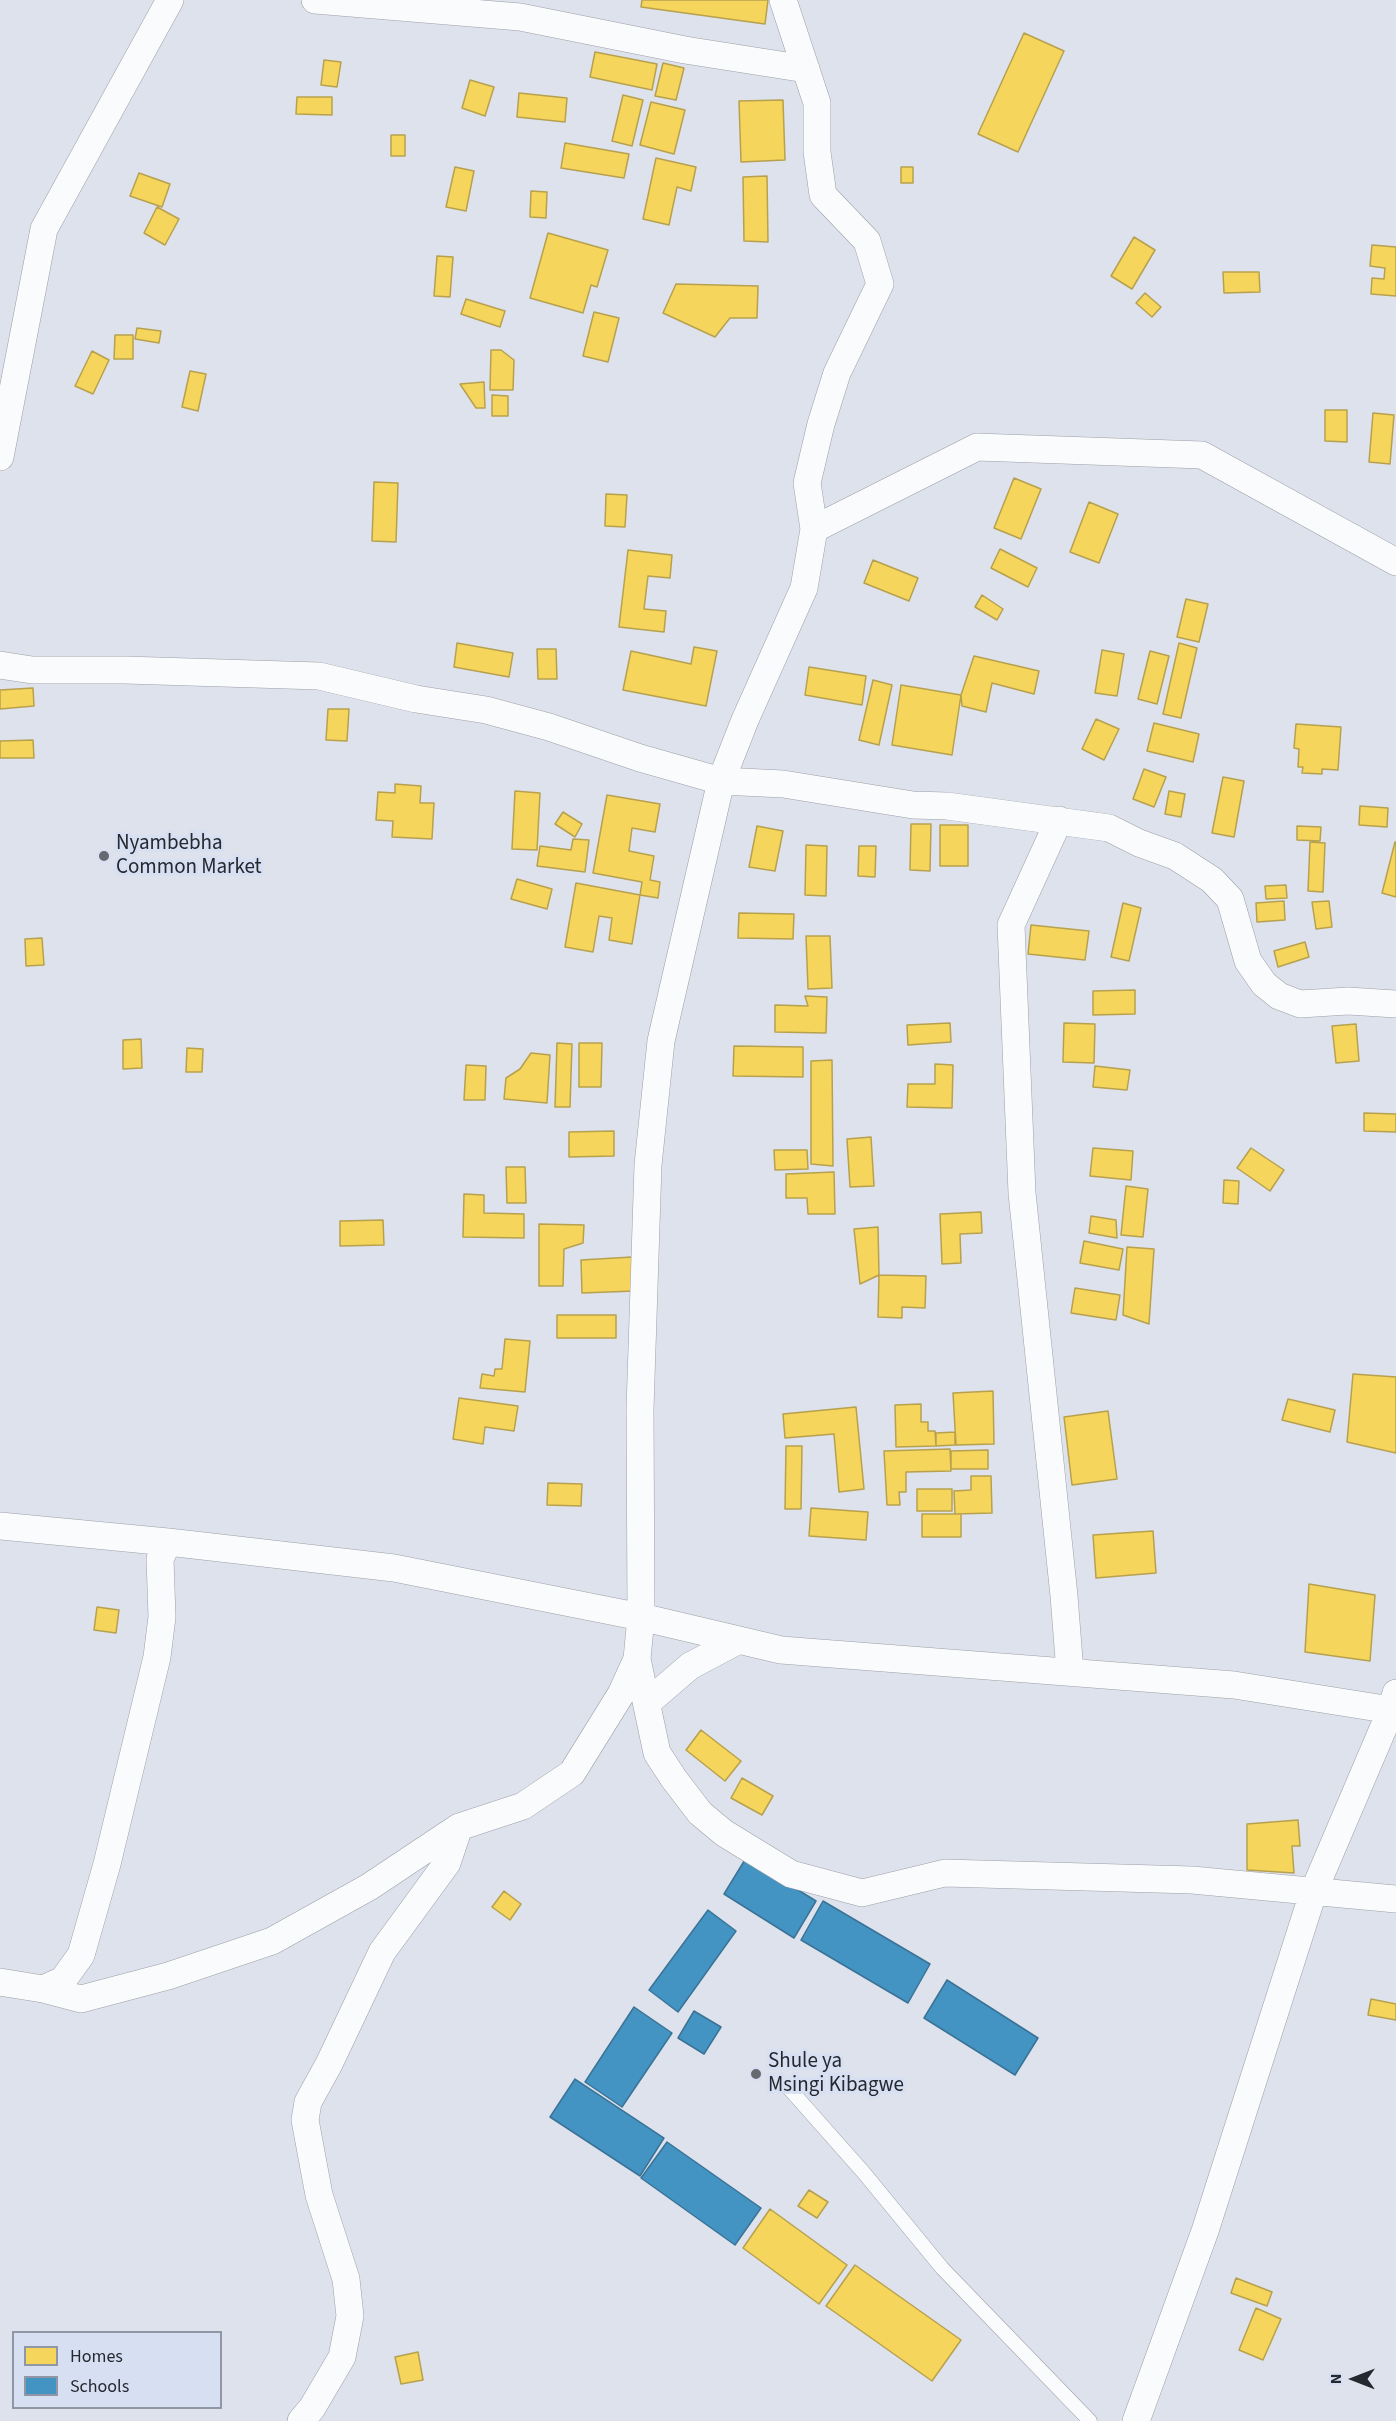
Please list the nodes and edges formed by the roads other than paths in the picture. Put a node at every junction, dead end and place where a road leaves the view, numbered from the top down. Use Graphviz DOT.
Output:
graph roads {
  1 [pos="170,0"];
  2 [pos="315,0"];
  3 [pos="783,0"];
  4 [pos="806,69"];
  5 [pos="0,457"];
  6 [pos="814,529"];
  7 [pos="1396,562"];
  8 [pos="0,664"];
  9 [pos="721,781"];
  10 [pos="1059,820"];
  11 [pos="1396,1004"];
  12 [pos="0,1526"];
  13 [pos="168,1542"];
  14 [pos="641,1617"];
  15 [pos="739,1640"];
  16 [pos="637,1659"];
  17 [pos="1070,1672"];
  18 [pos="1393,1701"];
  19 [pos="646,1702"];
  20 [pos="459,1827"];
  21 [pos="1313,1893"];
  22 [pos="1396,1899"];
  23 [pos="0,1982"];
  24 [pos="43,1989"];
  25 [pos="787,2086"];
  26 [pos="301,2421"];
  27 [pos="1090,2421"];
  28 [pos="1136,2421"];
  1 -- 5 [label="street"];
  2 -- 4 [label="street"];
  3 -- 4 [label="street"];
  4 -- 6 [label="street"];
  6 -- 7 [label="street"];
  6 -- 9 [label="street"];
  8 -- 9 [label="street"];
  9 -- 10 [label="street"];
  9 -- 14 [label="street"];
  10 -- 11 [label="street"];
  10 -- 17 [label="street"];
  12 -- 13 [label="street"];
  13 -- 14 [label="street"];
  13 -- 24 [label="street"];
  14 -- 15 [label="street"];
  14 -- 16 [label="street"];
  15 -- 17 [label="street"];
  15 -- 19 [label="street"];
  16 -- 19 [label="street"];
  16 -- 20 [label="street"];
  17 -- 18 [label="street"];
  18 -- 21 [label="street"];
  19 -- 21 [label="street"];
  20 -- 24 [label="street"];
  20 -- 26 [label="street"];
  21 -- 22 [label="street"];
  21 -- 28 [label="street"];
  23 -- 24 [label="street"];
  25 -- 27 [label="lane"];
}
